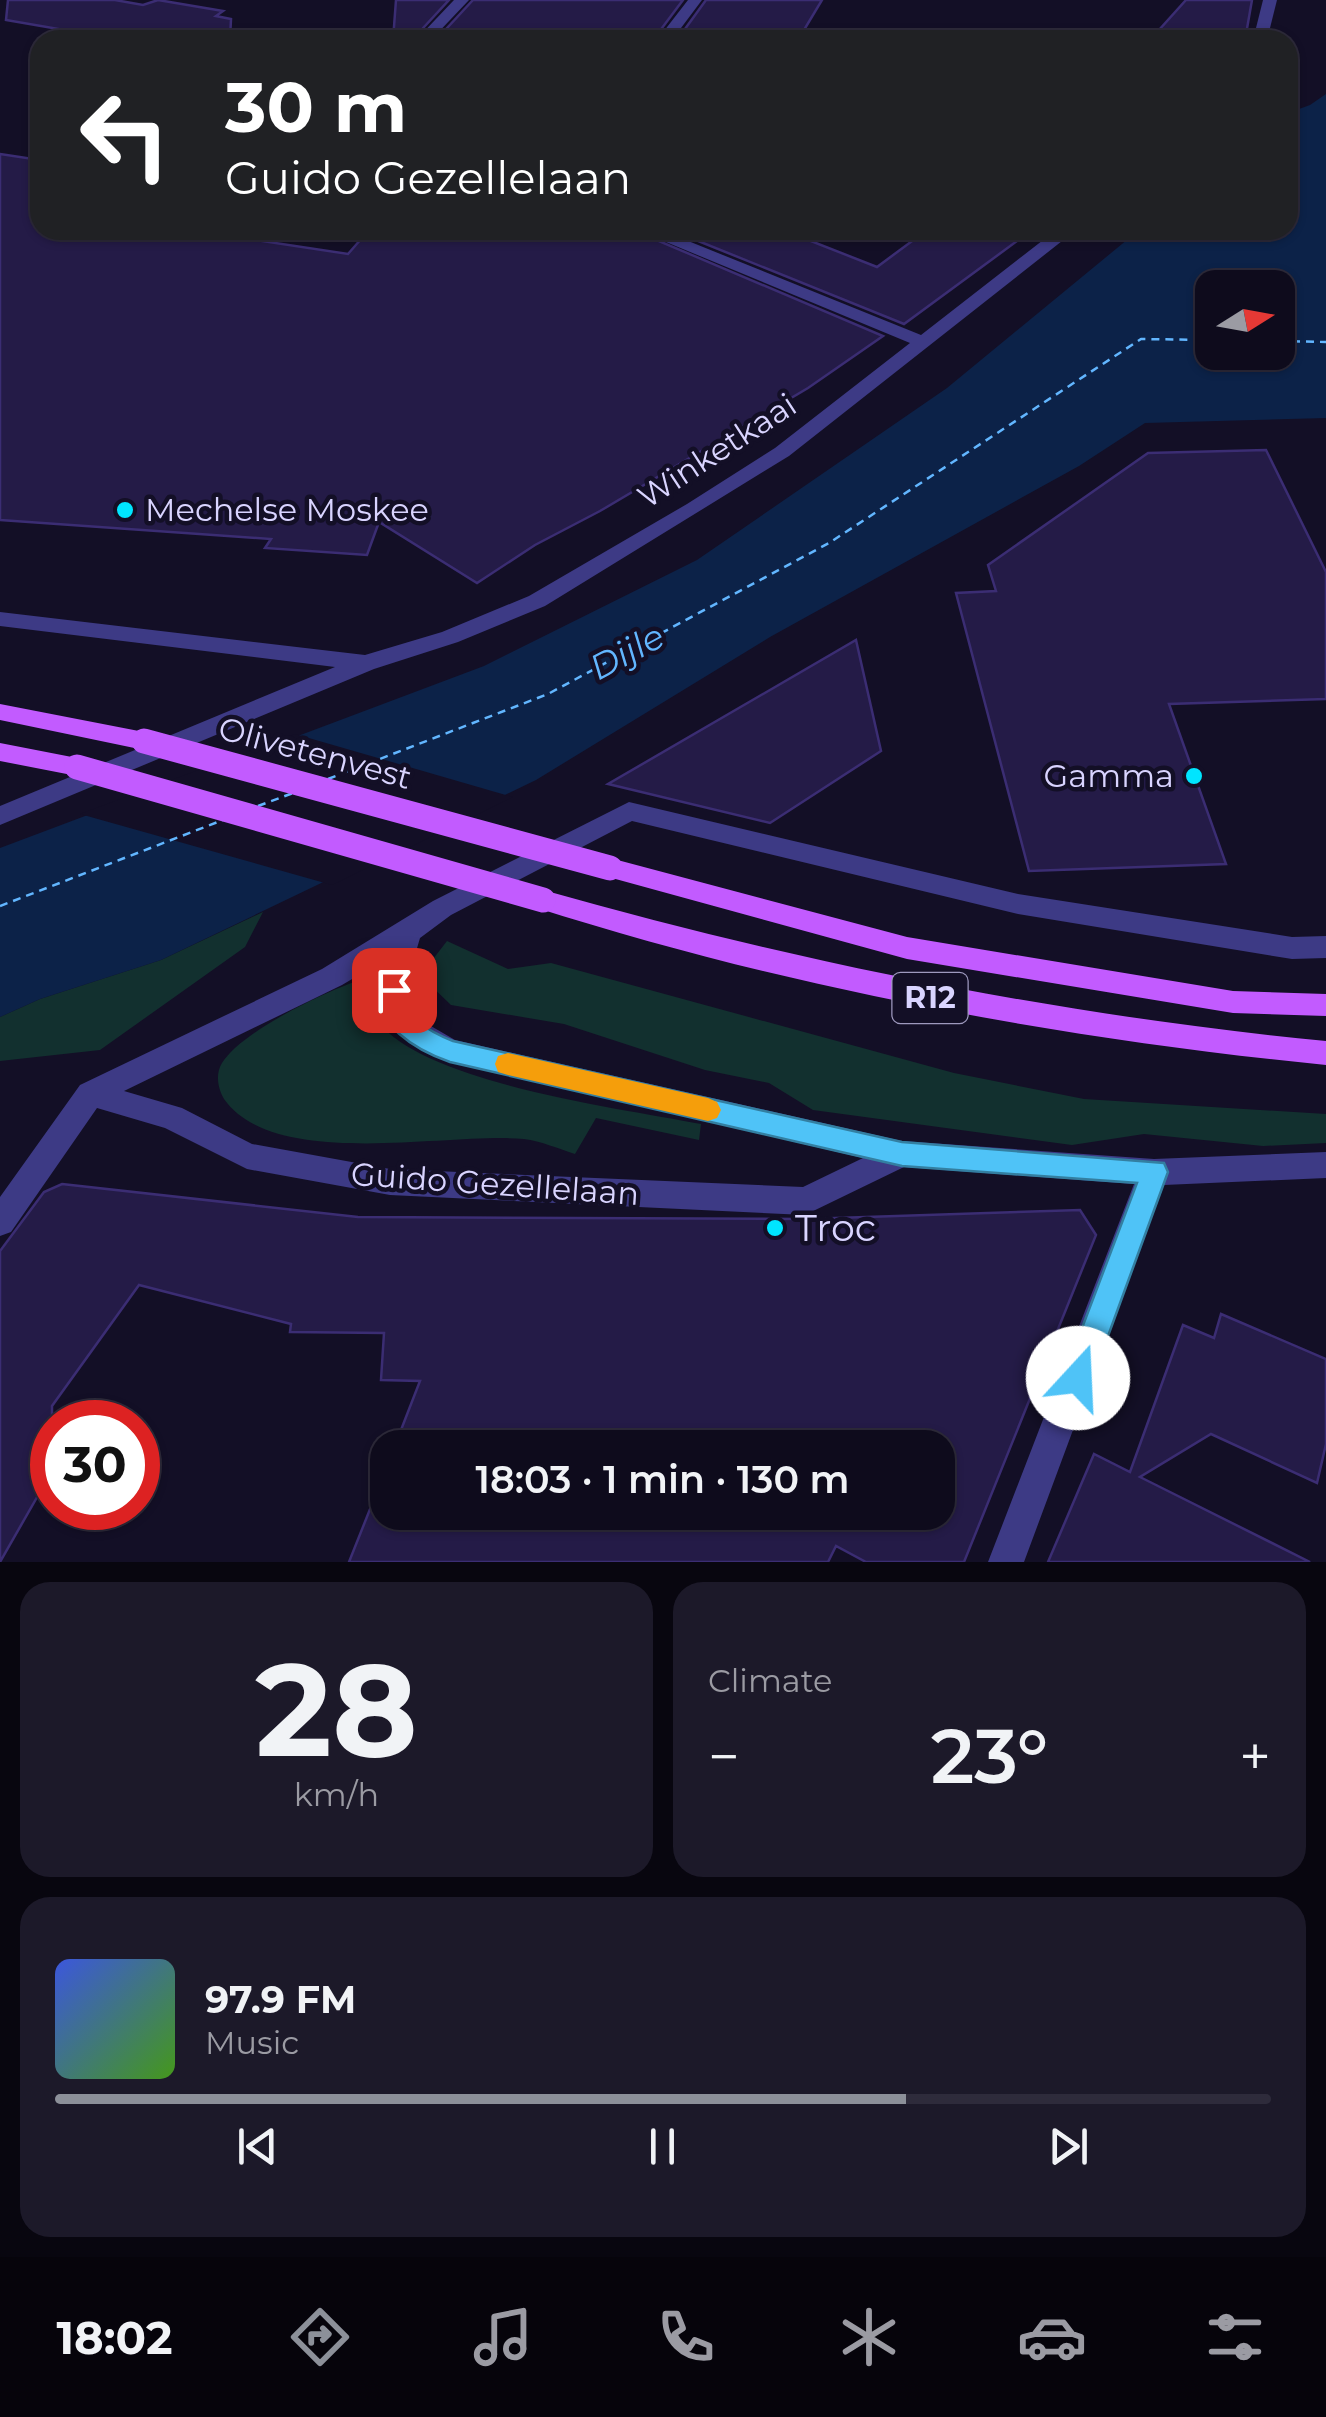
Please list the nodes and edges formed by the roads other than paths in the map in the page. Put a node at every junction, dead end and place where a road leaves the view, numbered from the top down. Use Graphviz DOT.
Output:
graph roads {
  1 [pos="462,0"];
  2 [pos="695,0"];
  3 [pos="1270,0"];
  4 [pos="433,30"];
  5 [pos="672,30"];
  6 [pos="1262,30"];
  7 [pos="671,240"];
  8 [pos="1054,240"];
  9 [pos="922,342"];
  10 [pos="0,620"];
  11 [pos="366,663"];
  12 [pos="0,712"];
  13 [pos="0,752"];
  14 [pos="0,816"];
  15 [pos="410,932"];
  16 [pos="1326,947"];
  17 [pos="1326,1006"];
  18 [pos="1326,1052"];
  19 [pos="90,1094"];
  20 [pos="902,1154"];
  21 [pos="1326,1165"];
  22 [pos="1154,1172"];
  23 [pos="0,1222"];
  24 [pos="1006,1562"];
  1 -- 4 [label="street"];
  2 -- 5 [label="street"];
  3 -- 6 [label="street"];
  7 -- 9 [label="street"];
  8 -- 9 [label="street, Winketkaai"];
  9 -- 11 [label="street, Winketkaai"];
  10 -- 11 [label="street"];
  11 -- 14 [label="street"];
  12 -- 17 [label="main road, Olivetenvest / R12, bridge"];
  13 -- 18 [label="main road, R12, bridge"];
  15 -- 16 [label="street"];
  15 -- 19 [label="street"];
  15 -- 20 [label="street, Guido Gezellelaan"];
  19 -- 20 [label="street, Guido Gezellelaan"];
  19 -- 23 [label="street"];
  20 -- 22 [label="street, Guido Gezellelaan"];
  21 -- 22 [label="street, Guido Gezellelaan"];
  22 -- 24 [label="street"];
}
